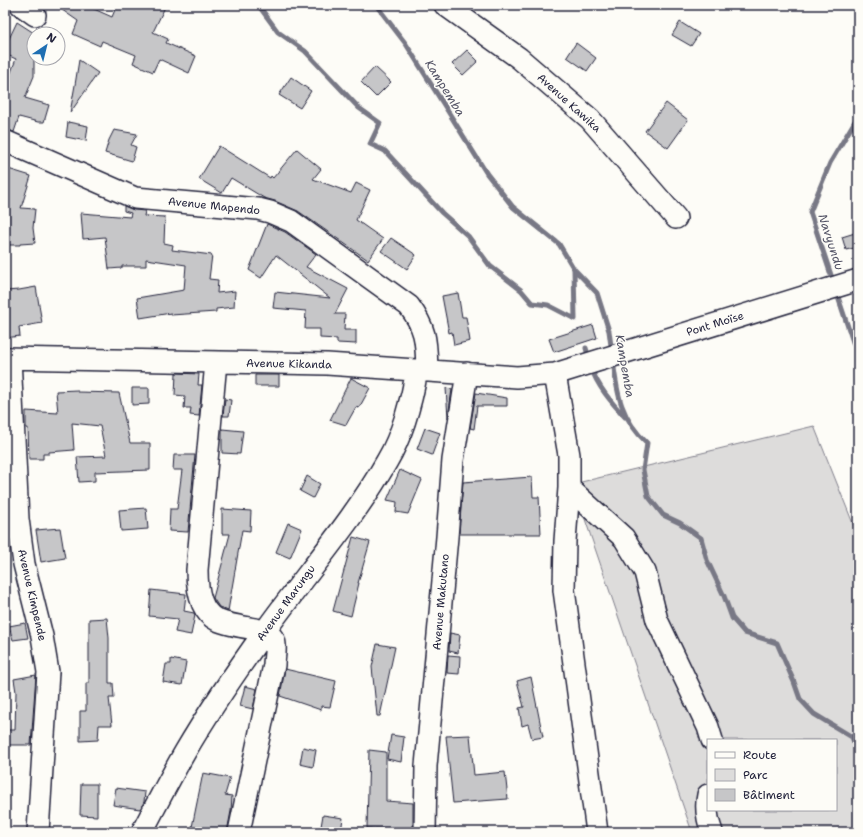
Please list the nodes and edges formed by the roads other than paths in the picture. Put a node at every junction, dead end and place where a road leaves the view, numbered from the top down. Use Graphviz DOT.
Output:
graph roads {
  1 [pos="446,5"];
  2 [pos="469,12"];
  3 [pos="5,141"];
  4 [pos="676,218"];
  5 [pos="858,280"];
  6 [pos="8,358"];
  7 [pos="216,362"];
  8 [pos="422,370"];
  9 [pos="563,371"];
  10 [pos="467,373"];
  11 [pos="569,488"];
  12 [pos="264,631"];
  13 [pos="712,739"];
  14 [pos="707,798"];
  15 [pos="38,832"];
  16 [pos="142,832"];
  17 [pos="238,832"];
  18 [pos="425,832"];
  19 [pos="597,832"];
  20 [pos="712,832"];
  1 -- 2 [label="street, Avenue Kawika"];
  2 -- 4 [label="street, Avenue Kawika"];
  3 -- 8 [label="street, Avenue Mapendo"];
  5 -- 9 [label="street, Pont Moïse"];
  6 -- 7 [label="street, Avenue Kikanda"];
  6 -- 15 [label="street, Avenue Kimpende"];
  7 -- 8 [label="street, Avenue Kikanda"];
  7 -- 12 [label="street"];
  8 -- 10 [label="street, Avenue Kikanda"];
  8 -- 12 [label="street, Avenue Marungu"];
  9 -- 10 [label="street, Avenue Kikanda"];
  9 -- 11 [label="street"];
  10 -- 18 [label="street, Avenue Makutano"];
  11 -- 13 [label="street"];
  11 -- 19 [label="street"];
  12 -- 16 [label="street, Avenue Marungu"];
  12 -- 17 [label="street"];
  14 -- 20 [label="street"];
}
